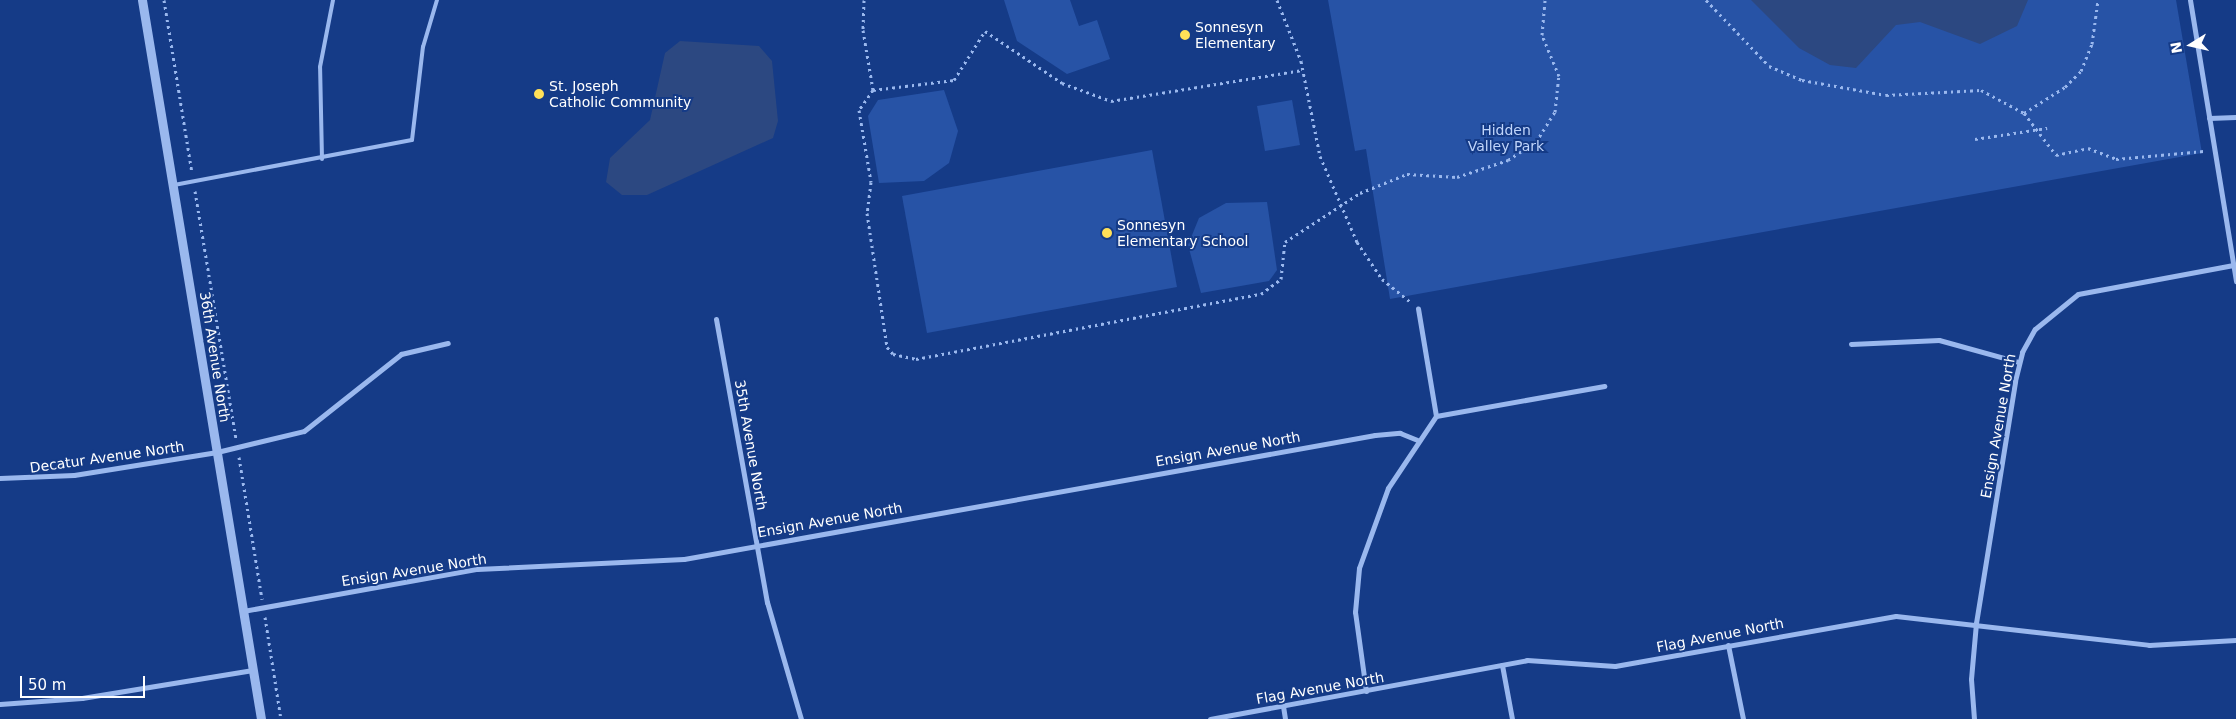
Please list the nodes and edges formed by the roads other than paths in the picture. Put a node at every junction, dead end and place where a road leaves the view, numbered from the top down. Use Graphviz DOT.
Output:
graph roads {
  1 [pos="142,0"];
  2 [pos="334,0"];
  3 [pos="437,0"];
  4 [pos="2190,0"];
  5 [pos="2236,117"];
  6 [pos="2209,118"];
  7 [pos="322,158"];
  8 [pos="172,185"];
  9 [pos="2233,265"];
  10 [pos="2236,281"];
  11 [pos="1418,308"];
  12 [pos="716,320"];
  13 [pos="448,343"];
  14 [pos="1852,344"];
  15 [pos="2019,362"];
  16 [pos="1604,386"];
  17 [pos="1436,416"];
  18 [pos="1417,440"];
  19 [pos="217,452"];
  20 [pos="0,478"];
  21 [pos="757,544"];
  22 [pos="243,611"];
  23 [pos="1976,623"];
  24 [pos="2236,640"];
  25 [pos="1728,645"];
  26 [pos="1502,665"];
  27 [pos="253,670"];
  28 [pos="1366,691"];
  29 [pos="0,704"];
  30 [pos="1283,706"];
  31 [pos="261,719"];
  32 [pos="801,719"];
  33 [pos="1210,719"];
  34 [pos="1286,719"];
  35 [pos="1512,719"];
  36 [pos="1743,719"];
  37 [pos="1974,719"];
  1 -- 8 [label="street, 36th Avenue North"];
  2 -- 7 [label="lane"];
  3 -- 7 [label="lane"];
  4 -- 6 [label="street"];
  5 -- 6 [label="street"];
  6 -- 9 [label="street"];
  7 -- 8 [label="lane"];
  8 -- 19 [label="street, 36th Avenue North"];
  9 -- 10 [label="street"];
  9 -- 15 [label="street, Ensign Avenue North"];
  11 -- 17 [label="street"];
  12 -- 21 [label="street, 35th Avenue North"];
  13 -- 19 [label="street, Decatur Avenue North"];
  14 -- 15 [label="street"];
  15 -- 23 [label="street, Ensign Avenue North"];
  16 -- 17 [label="street"];
  17 -- 18 [label="street"];
  18 -- 21 [label="street, Ensign Avenue North"];
  18 -- 28 [label="street"];
  19 -- 20 [label="street, Decatur Avenue North"];
  19 -- 22 [label="street, 36th Avenue North"];
  21 -- 22 [label="street, Ensign Avenue North"];
  21 -- 32 [label="street, 35th Avenue North"];
  22 -- 27 [label="street, 36th Avenue North"];
  23 -- 24 [label="street, Flag Avenue North"];
  23 -- 25 [label="street, Flag Avenue North"];
  23 -- 37 [label="street, Ensign Avenue North"];
  25 -- 26 [label="street, Flag Avenue North"];
  25 -- 36 [label="street"];
  26 -- 28 [label="street, Flag Avenue North"];
  26 -- 35 [label="street"];
  27 -- 29 [label="street"];
  27 -- 31 [label="street, 36th Avenue North"];
  28 -- 30 [label="street, Flag Avenue North"];
  30 -- 33 [label="street, Flag Avenue North"];
  30 -- 34 [label="street"];
}
